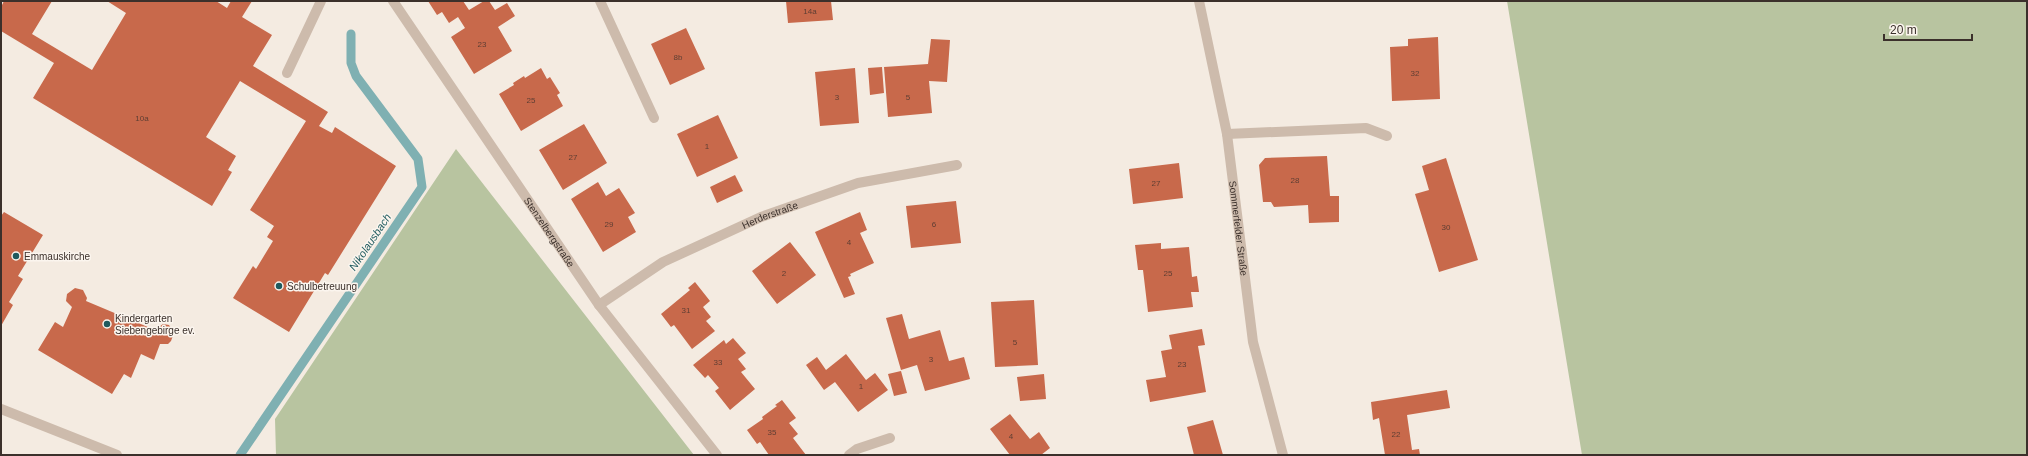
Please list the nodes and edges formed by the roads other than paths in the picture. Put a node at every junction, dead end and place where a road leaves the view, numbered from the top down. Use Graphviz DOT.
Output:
graph roads {
  1 [pos="321,1"];
  2 [pos="393,1"];
  3 [pos="600,1"];
  4 [pos="1200,1"];
  5 [pos="287,73"];
  6 [pos="654,118"];
  7 [pos="1226,134"];
  8 [pos="1388,136"];
  9 [pos="957,165"];
  10 [pos="599,305"];
  11 [pos="1,409"];
  12 [pos="890,438"];
  13 [pos="117,455"];
  14 [pos="717,455"];
  15 [pos="849,455"];
  16 [pos="1283,455"];
  1 -- 5 [label="street"];
  2 -- 10 [label="street, Stenzelbergstraße"];
  3 -- 6 [label="street"];
  4 -- 7 [label="street, Sommerfelder Straße"];
  7 -- 8 [label="street"];
  7 -- 16 [label="street, Sommerfelder Straße"];
  9 -- 10 [label="street, Herderstraße"];
  10 -- 14 [label="street, Stenzelbergstraße"];
  11 -- 13 [label="street"];
  12 -- 15 [label="street"];
}
